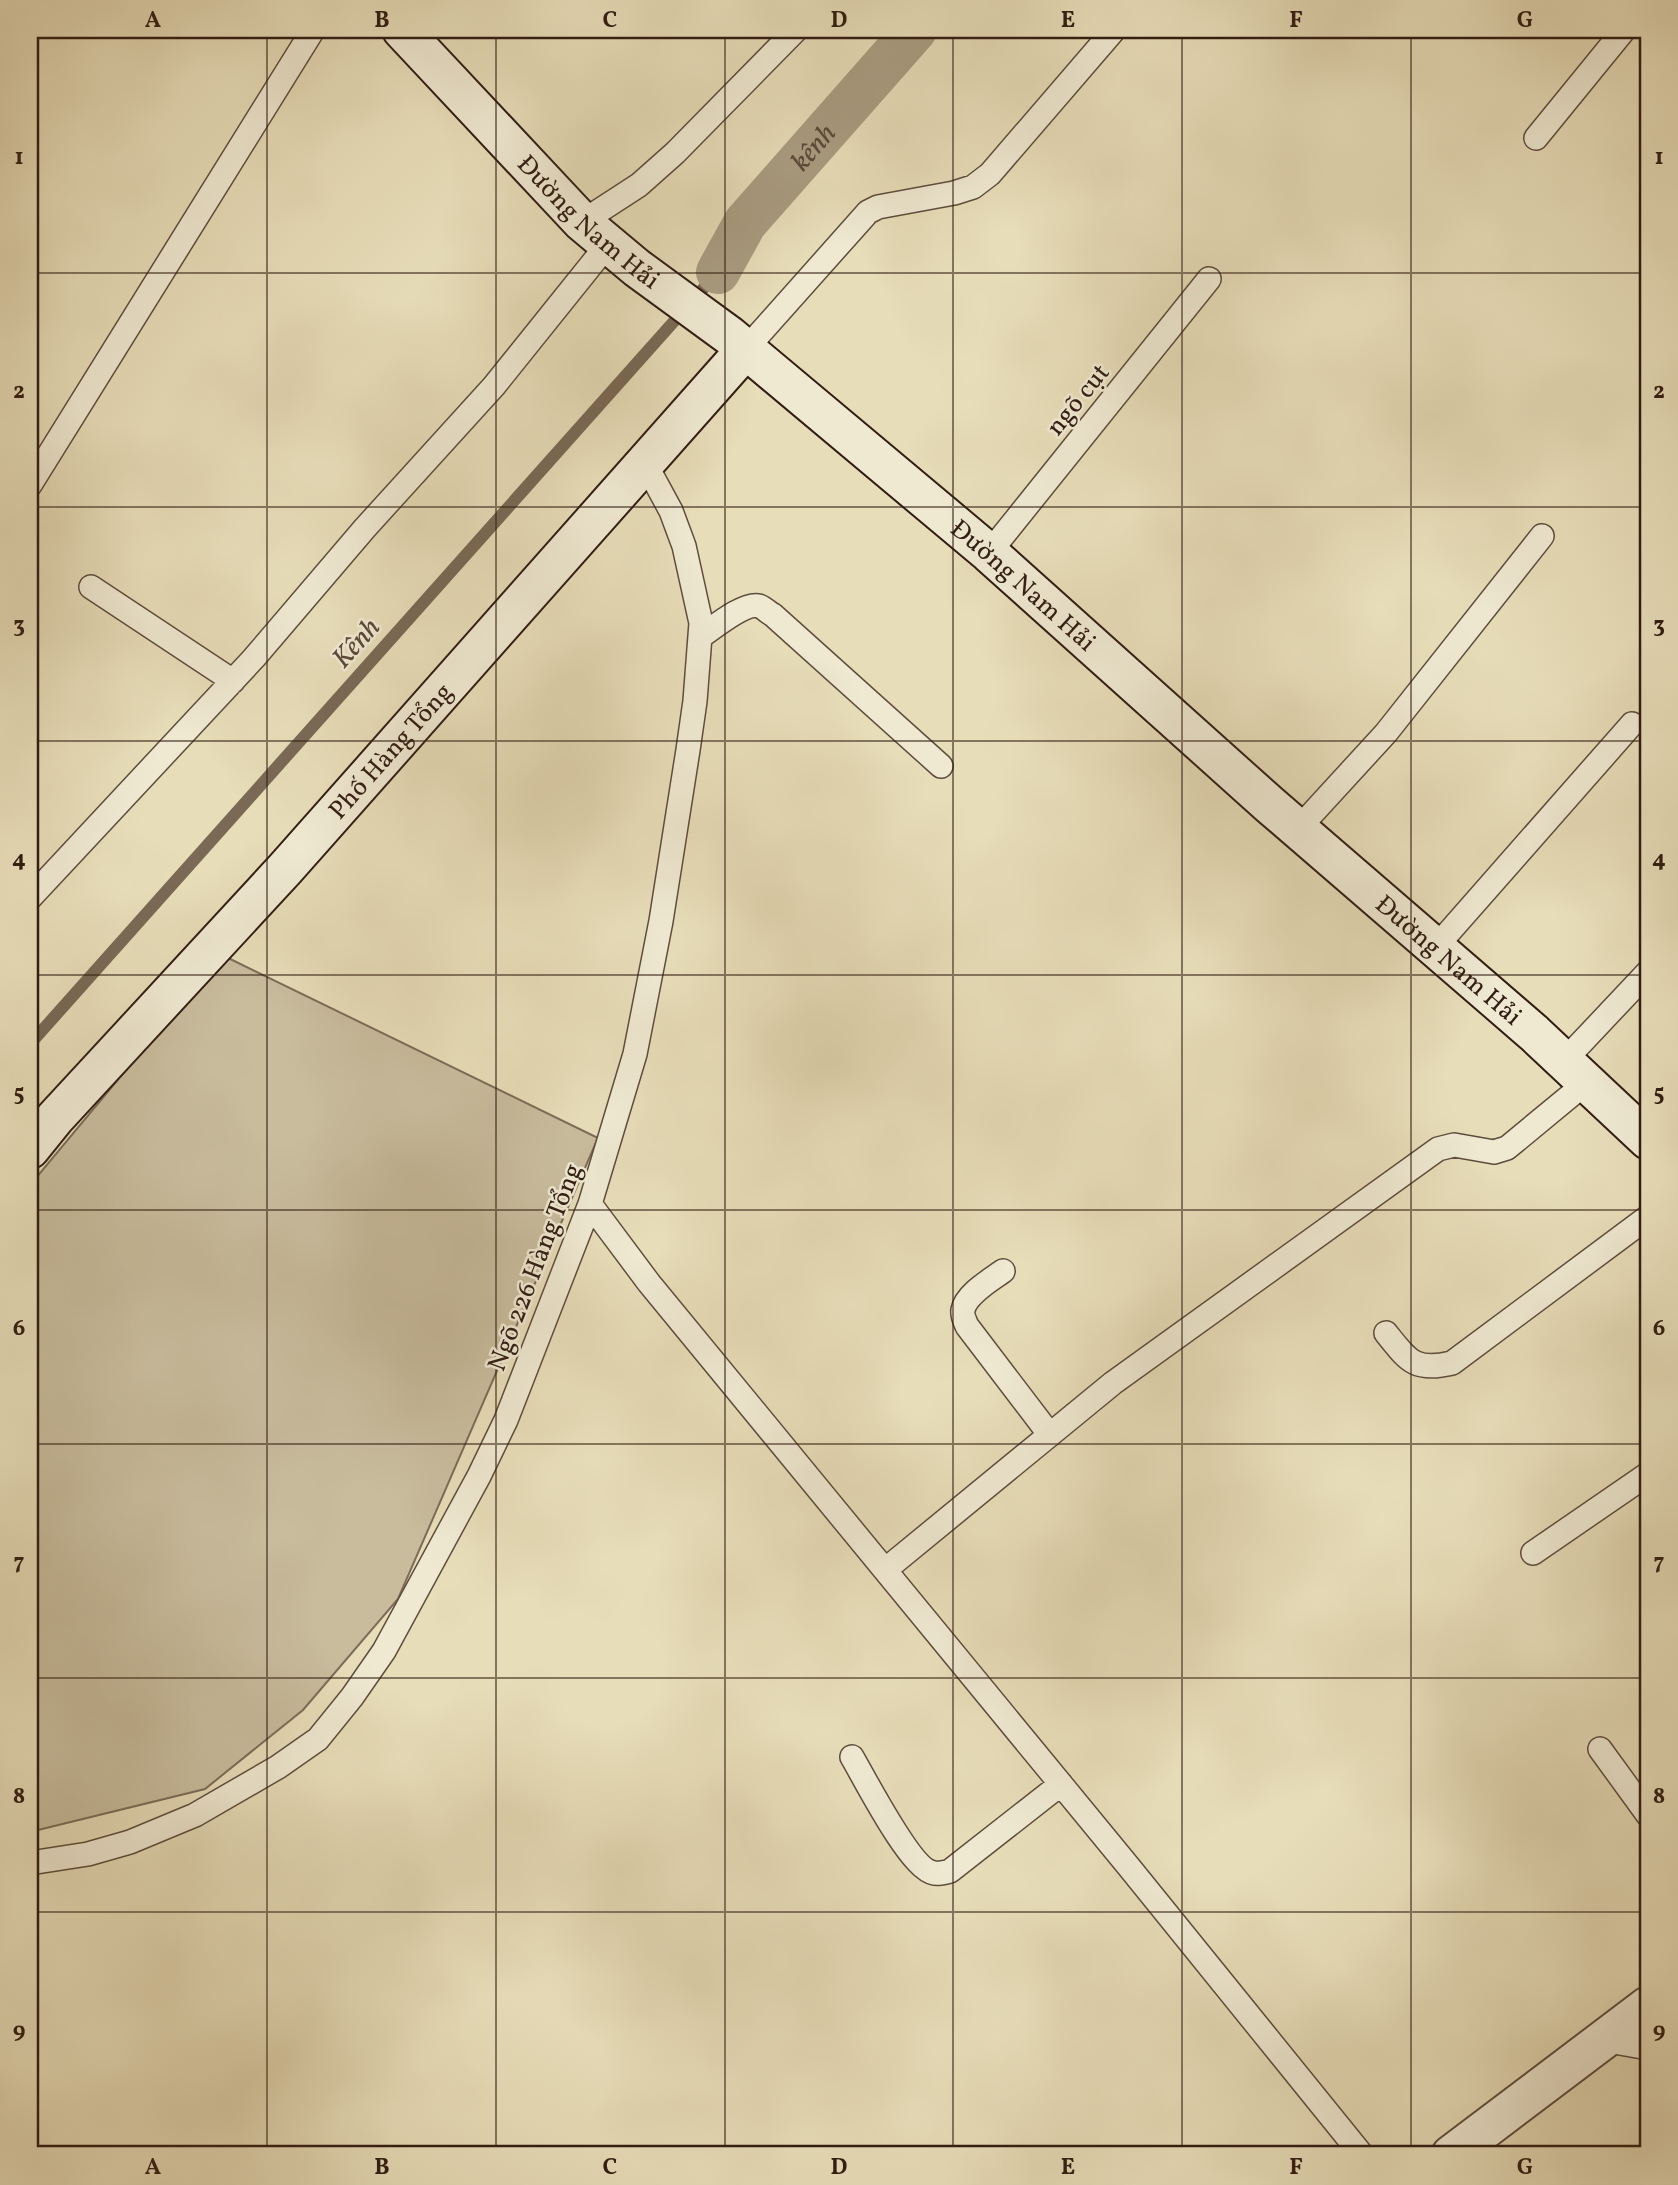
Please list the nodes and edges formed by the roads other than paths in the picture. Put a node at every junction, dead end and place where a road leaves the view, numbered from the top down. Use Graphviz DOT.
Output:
graph roads {
  1 [pos="313,30"];
  2 [pos="402,30"];
  3 [pos="796,30"];
  4 [pos="1114,30"];
  5 [pos="1623,30"];
  6 [pos="1536,138"];
  7 [pos="595,233"];
  8 [pos="1209,279"];
  9 [pos="738,342"];
  10 [pos="645,463"];
  11 [pos="30,485"];
  12 [pos="1542,536"];
  13 [pos="989,554"];
  14 [pos="91,587"];
  15 [pos="700,637"];
  16 [pos="233,681"];
  17 [pos="1632,724"];
  18 [pos="941,766"];
  19 [pos="1298,829"];
  20 [pos="30,898"];
  21 [pos="1435,948"];
  22 [pos="1648,972"];
  23 [pos="1576,1071"];
  24 [pos="1648,1140"];
  25 [pos="30,1149"];
  26 [pos="590,1205"];
  27 [pos="1648,1217"];
  28 [pos="1003,1271"];
  29 [pos="1386,1333"];
  30 [pos="1050,1435"];
  31 [pos="1648,1474"];
  32 [pos="1533,1553"];
  33 [pos="885,1570"];
  34 [pos="1600,1749"];
  35 [pos="852,1757"];
  36 [pos="1061,1784"];
  37 [pos="1648,1815"];
  38 [pos="30,1863"];
  39 [pos="1648,2006"];
  40 [pos="1603,2040"];
  41 [pos="1648,2048"];
  42 [pos="1362,2155"];
  43 [pos="1451,2155"];
  1 -- 11 [label="lane"];
  2 -- 7 [label="main road, Đường Nam Hải"];
  3 -- 7 [label="lane"];
  4 -- 9 [label="lane"];
  5 -- 6 [label="lane"];
  7 -- 9 [label="main road, Đường Nam Hải"];
  7 -- 16 [label="lane"];
  8 -- 13 [label="lane, ngõ cụt"];
  9 -- 10 [label="main road, Phố Hàng Tổng"];
  9 -- 13 [label="main road, Đường Nam Hải"];
  10 -- 15 [label="lane, Ngõ 226 Hàng Tổng"];
  10 -- 25 [label="main road, Phố Hàng Tổng"];
  12 -- 19 [label="lane"];
  13 -- 19 [label="main road, Đường Nam Hải"];
  14 -- 16 [label="lane"];
  15 -- 18 [label="lane"];
  15 -- 26 [label="lane, Ngõ 226 Hàng Tổng"];
  16 -- 20 [label="lane"];
  17 -- 21 [label="lane"];
  19 -- 21 [label="main road, Đường Nam Hải"];
  21 -- 23 [label="main road, Đường Nam Hải"];
  22 -- 23 [label="lane"];
  23 -- 24 [label="main road, Đường Nam Hải"];
  23 -- 30 [label="lane"];
  26 -- 33 [label="lane"];
  26 -- 38 [label="lane, Ngõ 226 Hàng Tổng"];
  27 -- 29 [label="lane"];
  28 -- 30 [label="lane"];
  30 -- 33 [label="lane"];
  31 -- 32 [label="lane"];
  33 -- 36 [label="lane"];
  34 -- 37 [label="lane"];
  35 -- 36 [label="lane"];
  36 -- 42 [label="lane"];
  39 -- 40 [label="main road"];
  40 -- 41 [label="lane"];
  40 -- 43 [label="main road"];
}
